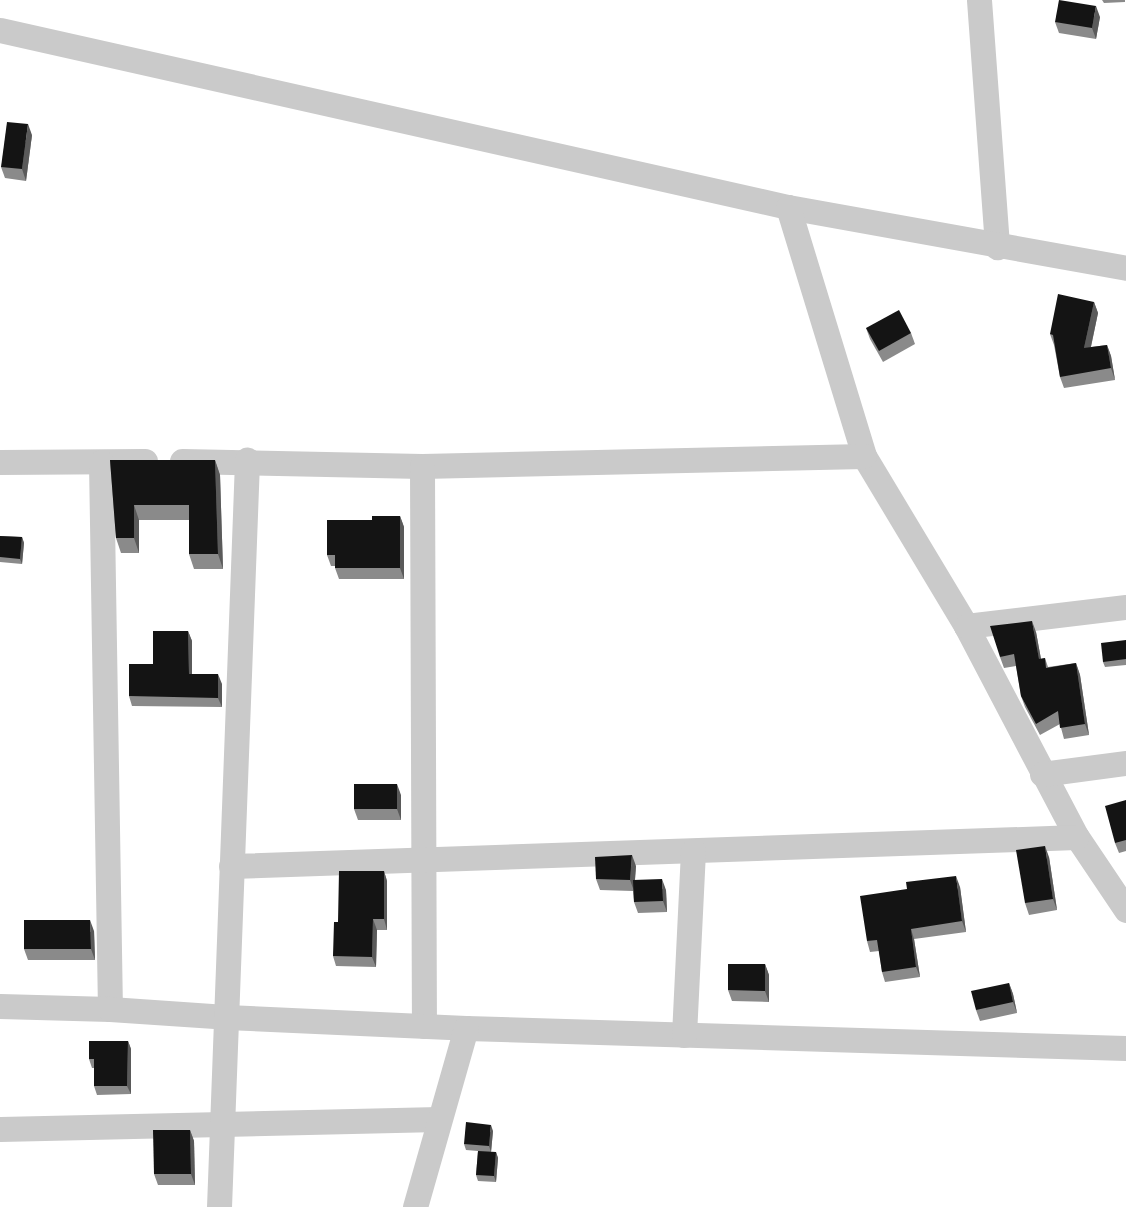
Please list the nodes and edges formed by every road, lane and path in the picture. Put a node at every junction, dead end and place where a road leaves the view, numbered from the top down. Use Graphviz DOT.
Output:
graph roads {
  1 [pos="980,0"];
  2 [pos="0,30"];
  3 [pos="788,207"];
  4 [pos="997,246"];
  5 [pos="1126,268"];
  6 [pos="864,456"];
  7 [pos="248,460"];
  8 [pos="0,462"];
  9 [pos="101,462"];
  10 [pos="422,466"];
  11 [pos="1126,607"];
  12 [pos="966,626"];
  13 [pos="1126,763"];
  14 [pos="1042,774"];
  15 [pos="1077,837"];
  16 [pos="693,851"];
  17 [pos="423,860"];
  18 [pos="231,866"];
  19 [pos="1126,910"];
  20 [pos="0,1006"];
  21 [pos="110,1009"];
  22 [pos="226,1018"];
  23 [pos="424,1026"];
  24 [pos="466,1028"];
  25 [pos="684,1034"];
  26 [pos="1126,1048"];
  27 [pos="439,1119"];
  28 [pos="222,1124"];
  29 [pos="0,1129"];
  30 [pos="219,1207"];
  31 [pos="415,1207"];
  1 -- 4 [label="street"];
  2 -- 3 [label="street"];
  3 -- 4 [label="street"];
  3 -- 6 [label="street"];
  4 -- 5 [label="street"];
  6 -- 10 [label="street"];
  6 -- 12 [label="street"];
  7 -- 9 [label="street"];
  7 -- 10 [label="street"];
  7 -- 18 [label="street"];
  8 -- 9 [label="street"];
  9 -- 21 [label="street"];
  10 -- 17 [label="street"];
  11 -- 12 [label="street"];
  12 -- 14 [label="street"];
  13 -- 14 [label="street"];
  14 -- 15 [label="street"];
  15 -- 16 [label="street"];
  15 -- 19 [label="street"];
  16 -- 17 [label="street"];
  16 -- 25 [label="street"];
  17 -- 18 [label="street"];
  17 -- 23 [label="street"];
  18 -- 22 [label="street"];
  20 -- 21 [label="street"];
  21 -- 22 [label="street"];
  22 -- 23 [label="street"];
  22 -- 28 [label="street"];
  23 -- 24 [label="street"];
  24 -- 25 [label="street"];
  24 -- 27 [label="street"];
  25 -- 26 [label="street"];
  27 -- 28 [label="street"];
  27 -- 31 [label="street"];
  28 -- 29 [label="street"];
  28 -- 30 [label="street"];
}
